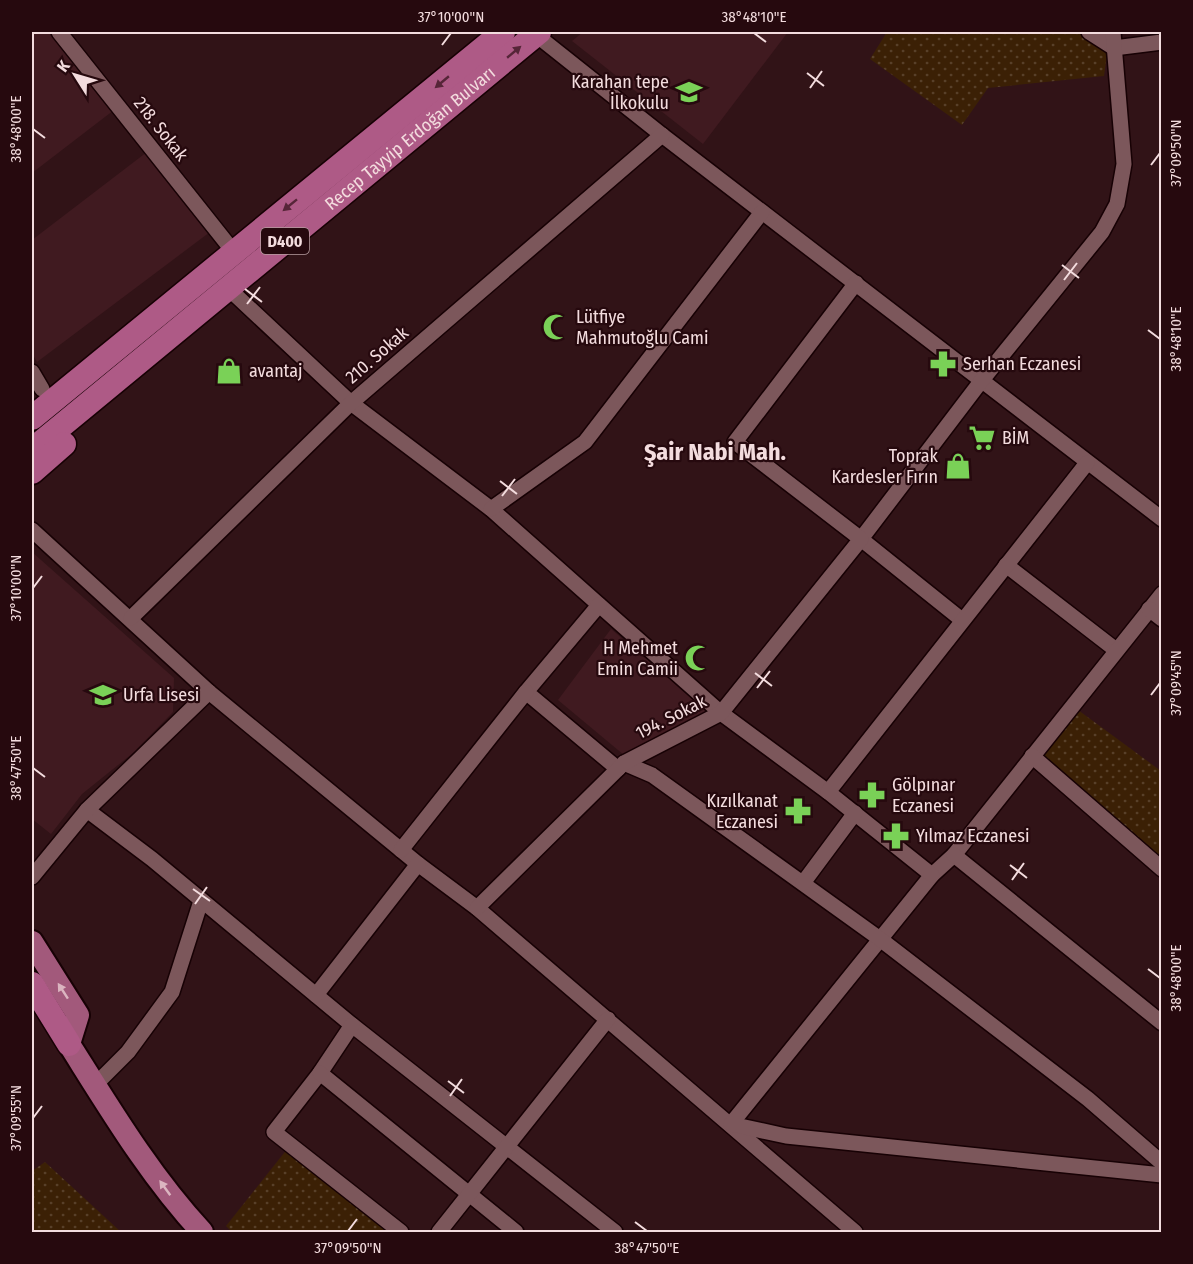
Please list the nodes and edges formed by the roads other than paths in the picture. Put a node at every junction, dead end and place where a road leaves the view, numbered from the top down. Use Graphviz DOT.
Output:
graph roads {
  1 [pos="60,32"];
  2 [pos="503,32"];
  3 [pos="1089,32"];
  4 [pos="1113,32"];
  5 [pos="537,33"];
  6 [pos="1161,42"];
  7 [pos="1114,48"];
  8 [pos="662,135"];
  9 [pos="762,212"];
  10 [pos="233,251"];
  11 [pos="856,283"];
  12 [pos="186,291"];
  13 [pos="219,296"];
  14 [pos="982,380"];
  15 [pos="35,386"];
  16 [pos="351,403"];
  17 [pos="32,418"];
  18 [pos="32,450"];
  19 [pos="1088,463"];
  20 [pos="32,472"];
  21 [pos="490,509"];
  22 [pos="1161,519"];
  23 [pos="32,530"];
  24 [pos="861,539"];
  25 [pos="1006,565"];
  26 [pos="1161,594"];
  27 [pos="599,605"];
  28 [pos="1149,609"];
  29 [pos="130,618"];
  30 [pos="1161,619"];
  31 [pos="962,620"];
  32 [pos="1116,650"];
  33 [pos="208,692"];
  34 [pos="526,692"];
  35 [pos="721,713"];
  36 [pos="1032,756"];
  37 [pos="621,766"];
  38 [pos="828,792"];
  39 [pos="87,810"];
  40 [pos="855,813"];
  41 [pos="401,850"];
  42 [pos="954,855"];
  43 [pos="418,864"];
  44 [pos="1161,868"];
  45 [pos="932,875"];
  46 [pos="32,877"];
  47 [pos="803,883"];
  48 [pos="201,901"];
  49 [pos="477,908"];
  50 [pos="880,939"];
  51 [pos="32,942"];
  52 [pos="32,984"];
  53 [pos="316,995"];
  54 [pos="608,1019"];
  55 [pos="1161,1023"];
  56 [pos="352,1025"];
  57 [pos="69,1044"];
  58 [pos="320,1073"];
  59 [pos="95,1085"];
  60 [pos="731,1124"];
  61 [pos="507,1146"];
  62 [pos="1161,1163"];
  63 [pos="1161,1175"];
  64 [pos="470,1196"];
  65 [pos="202,1233"];
  66 [pos="401,1233"];
  67 [pos="440,1233"];
  68 [pos="516,1233"];
  69 [pos="615,1233"];
  70 [pos="855,1233"];
  1 -- 10 [label="street, 218. Sokak"];
  2 -- 10 [label="highway, Recep Tayyip Erdoğan Bulvarı / D400, one-way"];
  3 -- 7 [label="street"];
  4 -- 7 [label="street, 194. Sokak"];
  5 -- 8 [label="street"];
  13 -- 5 [label="highway, Recep Tayyip Erdoğan Bulvarı / D400, one-way"];
  6 -- 7 [label="street"];
  7 -- 14 [label="street, 194. Sokak"];
  8 -- 9 [label="street"];
  8 -- 16 [label="street, 210. Sokak"];
  9 -- 11 [label="street"];
  9 -- 21 [label="street"];
  10 -- 12 [label="highway, Recep Tayyip Erdoğan Bulvarı / D400"];
  11 -- 14 [label="street"];
  11 -- 24 [label="street"];
  12 -- 15 [label="highway"];
  12 -- 17 [label="highway, Recep Tayyip Erdoğan Bulvarı / D400"];
  13 -- 16 [label="street"];
  13 -- 18 [label="highway, Recep Tayyip Erdoğan Bulvarı / D400"];
  13 -- 20 [label="highway"];
  14 -- 19 [label="street"];
  14 -- 24 [label="street, 194. Sokak"];
  16 -- 21 [label="street"];
  16 -- 29 [label="street, 210. Sokak"];
  19 -- 22 [label="street"];
  19 -- 25 [label="street"];
  21 -- 27 [label="street"];
  23 -- 29 [label="street"];
  24 -- 31 [label="street"];
  24 -- 35 [label="street, 194. Sokak"];
  25 -- 31 [label="street"];
  25 -- 32 [label="street"];
  26 -- 28 [label="street"];
  27 -- 34 [label="street"];
  27 -- 35 [label="street"];
  28 -- 30 [label="street"];
  28 -- 32 [label="street"];
  29 -- 33 [label="street"];
  31 -- 38 [label="street"];
  32 -- 36 [label="street"];
  33 -- 39 [label="street"];
  33 -- 41 [label="street"];
  34 -- 37 [label="street"];
  34 -- 41 [label="street"];
  35 -- 37 [label="street, 194. Sokak"];
  35 -- 38 [label="street"];
  36 -- 42 [label="street"];
  36 -- 44 [label="street"];
  37 -- 47 [label="street"];
  37 -- 49 [label="street, 194. Sokak"];
  38 -- 40 [label="street"];
  39 -- 46 [label="street"];
  39 -- 48 [label="street"];
  40 -- 45 [label="street"];
  40 -- 47 [label="street"];
  41 -- 43 [label="street"];
  42 -- 45 [label="street"];
  42 -- 55 [label="street"];
  43 -- 49 [label="street"];
  43 -- 53 [label="street"];
  45 -- 50 [label="street"];
  47 -- 50 [label="street"];
  48 -- 53 [label="street"];
  48 -- 59 [label="street"];
  49 -- 54 [label="street"];
  50 -- 60 [label="street"];
  50 -- 62 [label="street"];
  57 -- 51 [label="main road, one-way"];
  52 -- 57 [label="highway"];
  53 -- 56 [label="street"];
  54 -- 60 [label="street"];
  54 -- 61 [label="street"];
  56 -- 58 [label="street"];
  56 -- 61 [label="street"];
  57 -- 59 [label="main road"];
  58 -- 64 [label="street"];
  58 -- 66 [label="street"];
  65 -- 59 [label="main road, one-way"];
  60 -- 63 [label="street"];
  60 -- 70 [label="street"];
  61 -- 64 [label="street"];
  61 -- 69 [label="street"];
  64 -- 67 [label="street"];
  64 -- 68 [label="street"];
}
